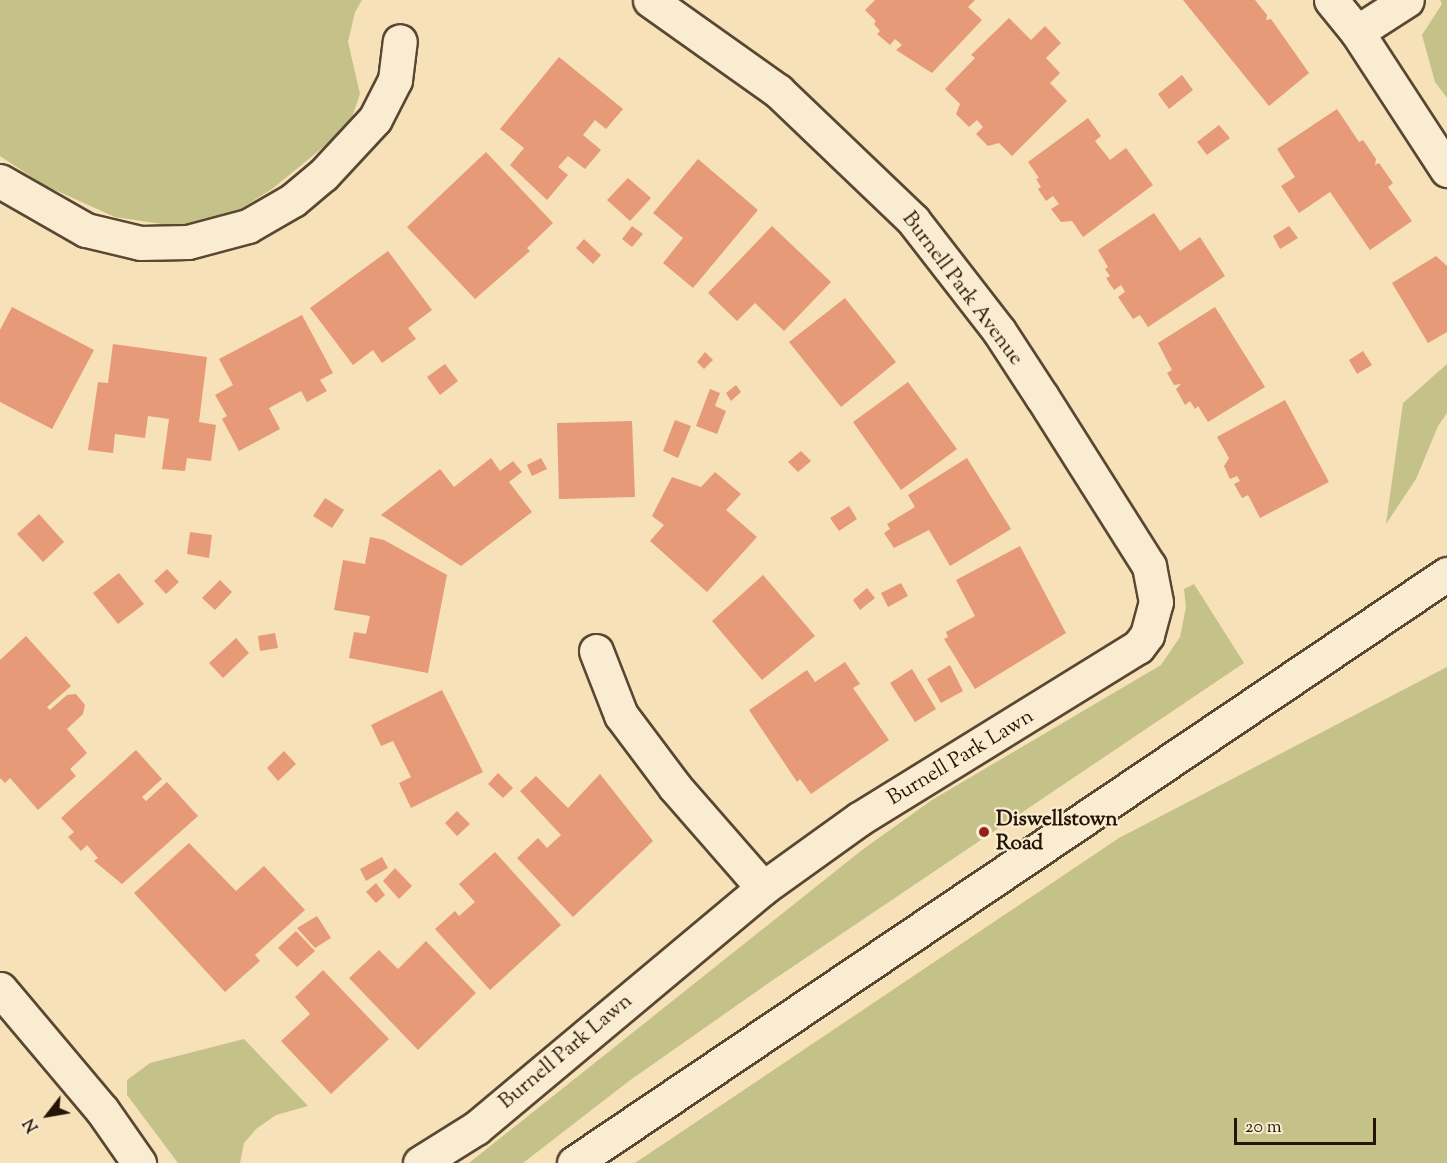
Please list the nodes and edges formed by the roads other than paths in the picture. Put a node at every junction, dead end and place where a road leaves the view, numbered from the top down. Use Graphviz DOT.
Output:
graph roads {
  1 [pos="650,0"];
  2 [pos="1331,0"];
  3 [pos="1407,0"];
  4 [pos="1357,32"];
  5 [pos="400,42"];
  6 [pos="1447,170"];
  7 [pos="0,181"];
  8 [pos="1447,574"];
  9 [pos="1152,622"];
  10 [pos="596,651"];
  11 [pos="763,888"];
  12 [pos="0,989"];
  13 [pos="139,1163"];
  14 [pos="420,1163"];
  15 [pos="574,1163"];
  1 -- 9 [label="street, Burnell Park Avenue"];
  2 -- 4 [label="street"];
  3 -- 4 [label="street"];
  4 -- 6 [label="street"];
  5 -- 7 [label="street"];
  8 -- 15 [label="street"];
  9 -- 11 [label="street, Burnell Park Lawn"];
  10 -- 11 [label="street"];
  11 -- 14 [label="street, Burnell Park Lawn"];
  12 -- 13 [label="street"];
}
